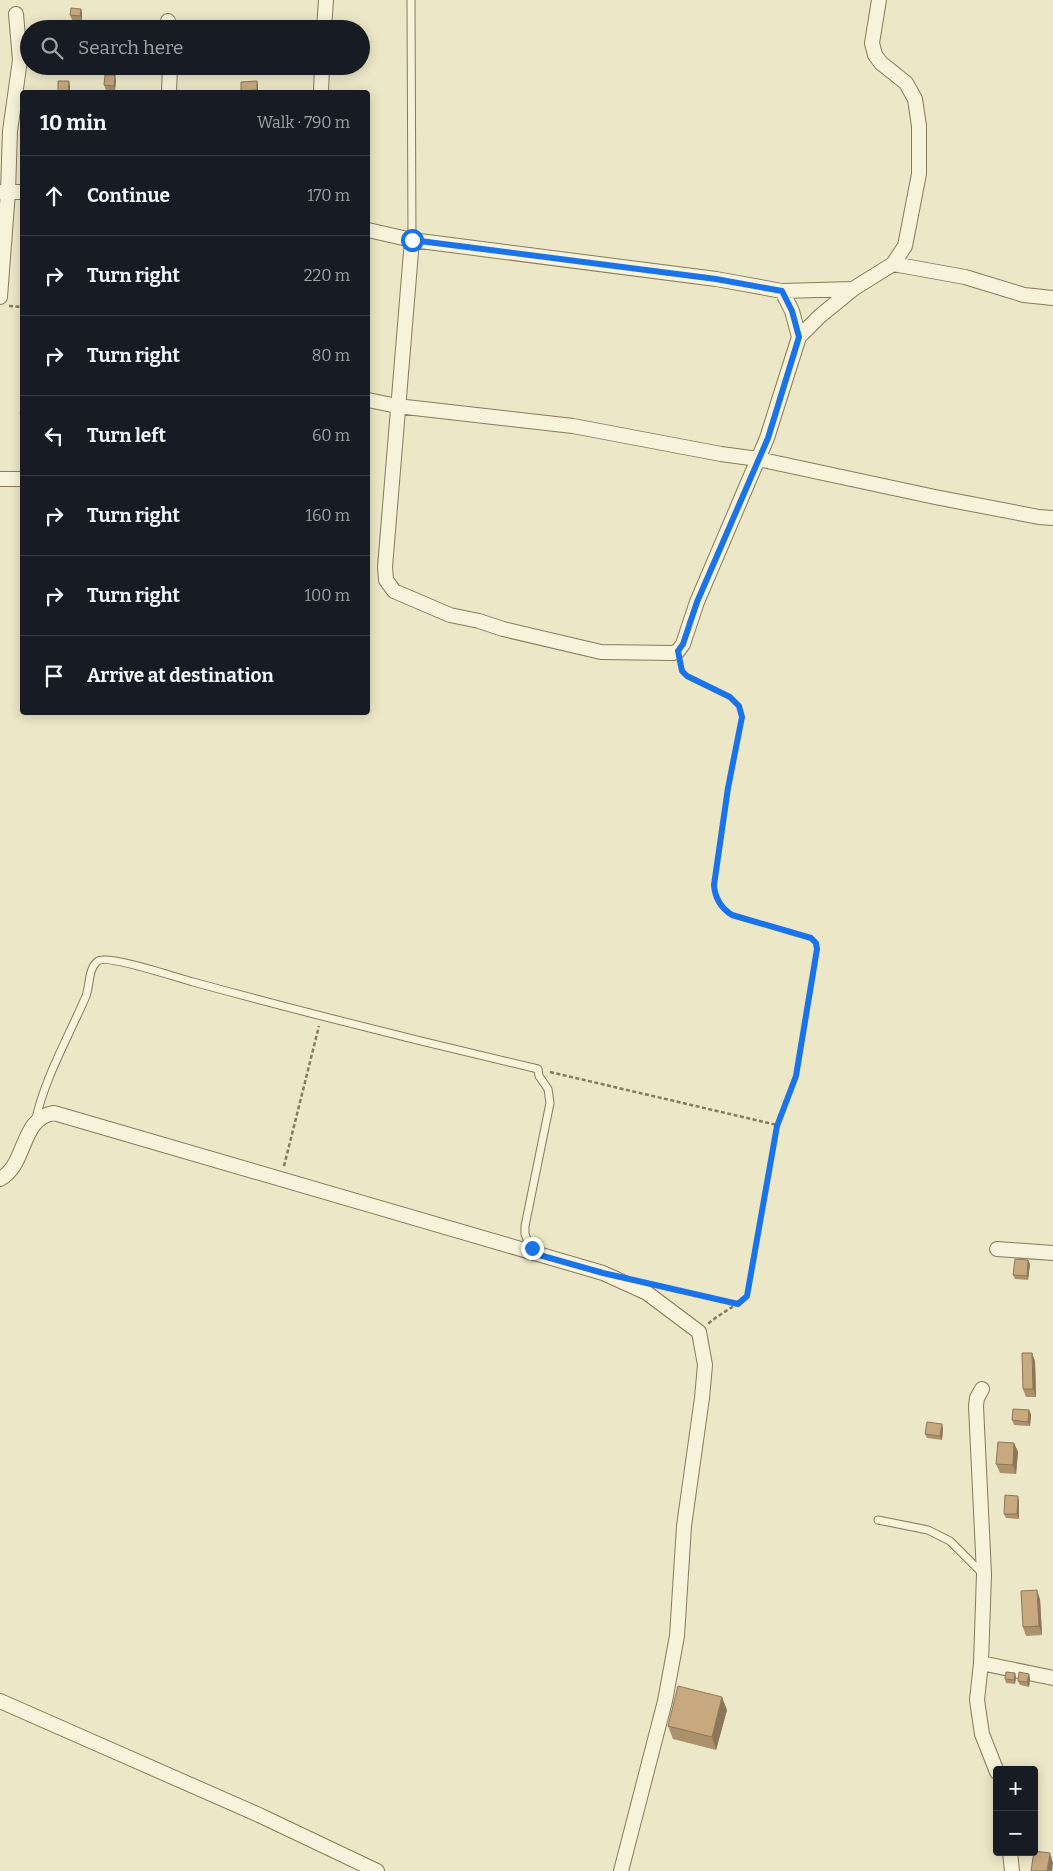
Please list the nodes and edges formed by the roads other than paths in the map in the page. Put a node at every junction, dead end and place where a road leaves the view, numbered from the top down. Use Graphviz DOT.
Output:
graph roads {
  1 [pos="326,0"];
  2 [pos="411,0"];
  3 [pos="879,0"];
  4 [pos="16,14"];
  5 [pos="325,20"];
  6 [pos="170,75"];
  7 [pos="322,75"];
  8 [pos="169,90"];
  9 [pos="321,90"];
  10 [pos="4,192"];
  11 [pos="20,192"];
  12 [pos="370,230"];
  13 [pos="412,240"];
  14 [pos="893,264"];
  15 [pos="853,289"];
  16 [pos="782,291"];
  17 [pos="0,297"];
  18 [pos="1053,298"];
  19 [pos="799,337"];
  20 [pos="370,400"];
  21 [pos="397,406"];
  22 [pos="758,459"];
  23 [pos="0,479"];
  24 [pos="20,479"];
  25 [pos="1053,518"];
  26 [pos="35,1122"];
  27 [pos="0,1179"];
  28 [pos="997,1249"];
  29 [pos="532,1253"];
  30 [pos="1053,1253"];
  31 [pos="982,1388"];
  32 [pos="878,1520"];
  33 [pos="984,1574"];
  34 [pos="981,1663"];
  35 [pos="1053,1678"];
  36 [pos="0,1702"];
  37 [pos="995,1766"];
  38 [pos="1010,1856"];
  39 [pos="377,1871"];
  40 [pos="621,1871"];
  41 [pos="1012,1871"];
  1 -- 5 [label="street"];
  2 -- 13 [label="lane"];
  3 -- 14 [label="street"];
  4 -- 10 [label="street"];
  6 -- 8 [label="street"];
  7 -- 9 [label="street"];
  10 -- 11 [label="street"];
  10 -- 17 [label="street"];
  12 -- 13 [label="street"];
  13 -- 16 [label="street"];
  13 -- 21 [label="street"];
  14 -- 15 [label="street"];
  14 -- 18 [label="street"];
  15 -- 16 [label="street"];
  15 -- 19 [label="street"];
  16 -- 19 [label="street"];
  19 -- 22 [label="street"];
  20 -- 21 [label="street"];
  21 -- 22 [label="street"];
  21 -- 22 [label="street"];
  22 -- 25 [label="street"];
  23 -- 24 [label="street"];
  26 -- 27 [label="street"];
  26 -- 29 [label="street"];
  26 -- 29 [label="lane"];
  28 -- 30 [label="street"];
  29 -- 40 [label="street"];
  31 -- 33 [label="street"];
  32 -- 33 [label="lane"];
  33 -- 34 [label="street"];
  34 -- 35 [label="street"];
  34 -- 37 [label="street"];
  36 -- 39 [label="street"];
  38 -- 41 [label="street"];
}
